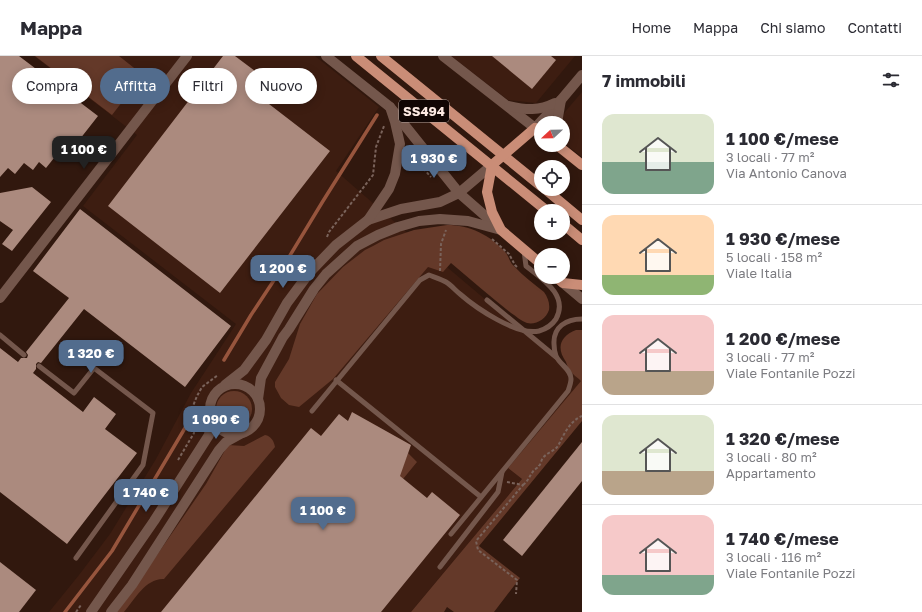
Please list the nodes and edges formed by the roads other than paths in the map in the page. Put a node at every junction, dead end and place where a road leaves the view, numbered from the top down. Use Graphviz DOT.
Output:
graph roads {
  1 [pos="187,56"];
  2 [pos="326,56"];
  3 [pos="356,56"];
  4 [pos="381,56"];
  5 [pos="443,56"];
  6 [pos="582,74"];
  7 [pos="561,100"];
  8 [pos="507,106"];
  9 [pos="390,108"];
  10 [pos="549,116"];
  11 [pos="558,116"];
  12 [pos="534,127"];
  13 [pos="534,133"];
  14 [pos="565,152"];
  15 [pos="568,152"];
  16 [pos="504,155"];
  17 [pos="571,157"];
  18 [pos="492,165"];
  19 [pos="582,165"];
  20 [pos="534,180"];
  21 [pos="459,193"];
  22 [pos="553,196"];
  23 [pos="539,204"];
  24 [pos="368,220"];
  25 [pos="582,220"];
  26 [pos="501,230"];
  27 [pos="570,230"];
  28 [pos="582,240"];
  29 [pos="524,250"];
  30 [pos="534,258"];
  31 [pos="570,282"];
  32 [pos="565,284"];
  33 [pos="582,285"];
  34 [pos="0,298"];
  35 [pos="582,299"];
  36 [pos="487,300"];
  37 [pos="582,319"];
  38 [pos="524,329"];
  39 [pos="0,335"];
  40 [pos="24,355"];
  41 [pos="556,357"];
  42 [pos="39,366"];
  43 [pos="336,380"];
  44 [pos="225,386"];
  45 [pos="258,399"];
  46 [pos="312,411"];
  47 [pos="211,417"];
  48 [pos="244,432"];
  49 [pos="502,472"];
  50 [pos="481,497"];
  51 [pos="451,534"];
  52 [pos="76,558"];
  53 [pos="440,567"];
  54 [pos="91,612"];
  55 [pos="111,612"];
  1 -- 34 [label="street"];
  2 -- 9 [label="street"];
  3 -- 18 [label="main road, SS494"];
  4 -- 16 [label="main road, SS494"];
  5 -- 8 [label="street"];
  6 -- 7 [label="street"];
  7 -- 8 [label="street"];
  7 -- 10 [label="street"];
  7 -- 11 [label="street"];
  8 -- 12 [label="street"];
  9 -- 21 [label="street"];
  9 -- 24 [label="street"];
  13 -- 16 [label="main road"];
  14 -- 17 [label="main road"];
  15 -- 17 [label="street"];
  16 -- 18 [label="main road"];
  16 -- 20 [label="main road, SS494"];
  17 -- 19 [label="main road"];
  18 -- 21 [label="street"];
  18 -- 23 [label="main road, SS494"];
  18 -- 26 [label="main road"];
  21 -- 24 [label="street"];
  21 -- 26 [label="street"];
  22 -- 25 [label="main road"];
  24 -- 44 [label="street"];
  26 -- 29 [label="main road"];
  26 -- 45 [label="street"];
  27 -- 28 [label="main road"];
  29 -- 30 [label="main road"];
  29 -- 38 [label="lane"];
  31 -- 33 [label="main road"];
  32 -- 35 [label="street"];
  36 -- 38 [label="lane"];
  37 -- 41 [label="lane"];
  38 -- 41 [label="lane"];
  38 -- 43 [label="lane"];
  39 -- 40 [label="lane"];
  41 -- 49 [label="lane"];
  42 -- 52 [label="lane"];
  43 -- 46 [label="lane"];
  43 -- 50 [label="lane"];
  44 -- 45 [label="street"];
  44 -- 47 [label="street"];
  45 -- 48 [label="street"];
  47 -- 48 [label="street"];
  47 -- 54 [label="street"];
  48 -- 55 [label="street"];
  49 -- 50 [label="lane"];
  49 -- 53 [label="lane"];
  50 -- 51 [label="lane"];
}
